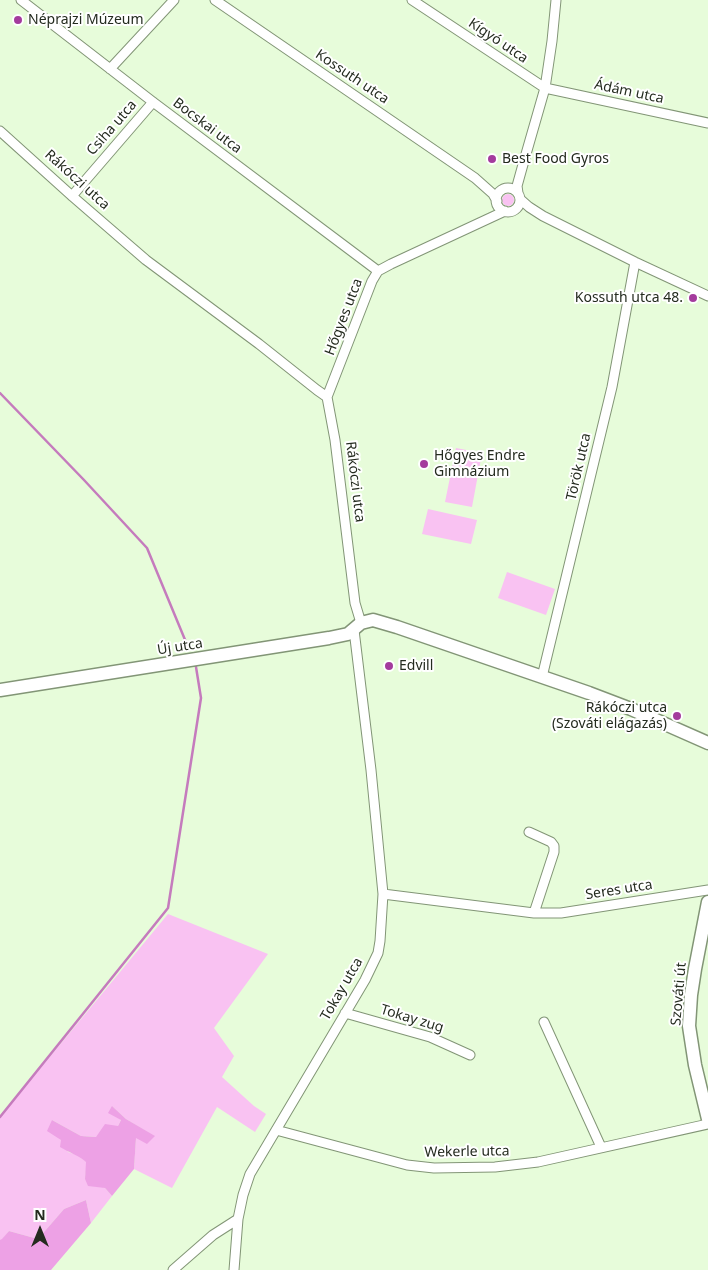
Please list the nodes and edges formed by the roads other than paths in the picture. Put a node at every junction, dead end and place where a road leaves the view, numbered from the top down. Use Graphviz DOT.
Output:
graph roads {
  1 [pos="21,0"];
  2 [pos="174,0"];
  3 [pos="215,0"];
  4 [pos="412,0"];
  5 [pos="556,0"];
  6 [pos="110,69"];
  7 [pos="545,88"];
  8 [pos="153,102"];
  9 [pos="708,123"];
  10 [pos="0,131"];
  11 [pos="522,168"];
  12 [pos="474,178"];
  13 [pos="505,189"];
  14 [pos="72,196"];
  15 [pos="519,196"];
  16 [pos="497,203"];
  17 [pos="516,209"];
  18 [pos="505,211"];
  19 [pos="543,216"];
  20 [pos="482,222"];
  21 [pos="635,262"];
  22 [pos="378,271"];
  23 [pos="708,296"];
  24 [pos="327,397"];
  25 [pos="357,626"];
  26 [pos="542,677"];
  27 [pos="0,690"];
  28 [pos="708,743"];
  29 [pos="529,832"];
  30 [pos="708,890"];
  31 [pos="383,894"];
  32 [pos="708,902"];
  33 [pos="534,913"];
  34 [pos="345,1013"];
  35 [pos="544,1022"];
  36 [pos="470,1055"];
  37 [pos="708,1113"];
  38 [pos="708,1124"];
  39 [pos="276,1130"];
  40 [pos="601,1147"];
  41 [pos="238,1219"];
  42 [pos="173,1270"];
  43 [pos="234,1270"];
  1 -- 6 [label="street, Bocskai utca"];
  2 -- 6 [label="street"];
  3 -- 12 [label="street, Kossuth utca"];
  4 -- 7 [label="street, Kígyó utca"];
  5 -- 7 [label="street"];
  6 -- 8 [label="street, Bocskai utca"];
  7 -- 9 [label="street, Ádám utca"];
  7 -- 11 [label="street"];
  8 -- 14 [label="street, Csiha utca"];
  8 -- 22 [label="street, Bocskai utca"];
  10 -- 14 [label="street, Rákóczi utca"];
  11 -- 13 [label="street"];
  11 -- 15 [label="street"];
  12 -- 13 [label="street, Kossuth utca"];
  12 -- 16 [label="street, Kossuth utca"];
  13 -- 15 [label="street"];
  13 -- 16 [label="street"];
  14 -- 24 [label="street, Rákóczi utca"];
  15 -- 17 [label="street"];
  15 -- 19 [label="street"];
  16 -- 18 [label="street"];
  16 -- 20 [label="street, Hőgyes utca"];
  17 -- 18 [label="street"];
  17 -- 19 [label="street"];
  18 -- 20 [label="street, Hőgyes utca"];
  19 -- 21 [label="street"];
  20 -- 22 [label="street, Hőgyes utca"];
  21 -- 23 [label="street"];
  21 -- 26 [label="street, Török utca"];
  22 -- 24 [label="street, Hőgyes utca"];
  24 -- 25 [label="street, Rákóczi utca"];
  25 -- 26 [label="main road"];
  25 -- 27 [label="main road, Új utca"];
  25 -- 31 [label="street, Tokay utca"];
  26 -- 28 [label="main road"];
  29 -- 33 [label="street"];
  30 -- 33 [label="street, Seres utca"];
  31 -- 33 [label="street, Seres utca"];
  31 -- 34 [label="street, Tokay utca"];
  32 -- 37 [label="main road, Szováti út"];
  34 -- 36 [label="street, Tokay zug"];
  34 -- 39 [label="street, Tokay utca"];
  35 -- 40 [label="street"];
  38 -- 40 [label="street, Wekerle utca"];
  39 -- 40 [label="street, Wekerle utca"];
  39 -- 41 [label="street, Tokay utca"];
  41 -- 42 [label="street"];
  41 -- 43 [label="street, Tokay utca"];
}
